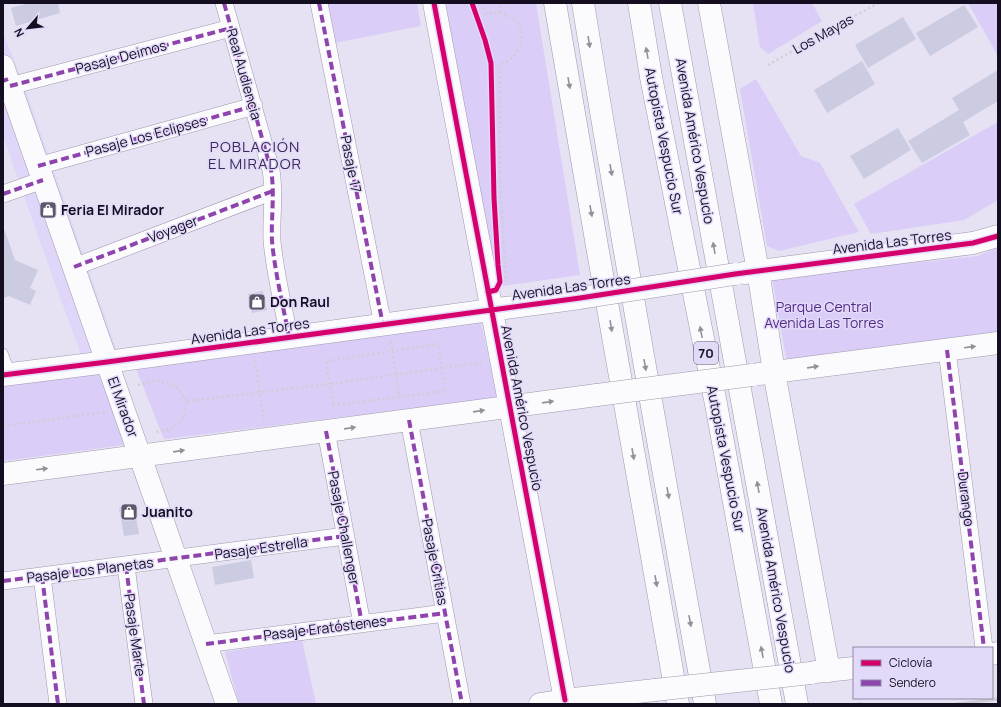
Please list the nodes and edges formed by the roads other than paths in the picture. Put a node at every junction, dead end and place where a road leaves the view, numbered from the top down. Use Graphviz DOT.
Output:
graph roads {
  1 [pos="224,3"];
  2 [pos="320,3"];
  3 [pos="434,3"];
  4 [pos="555,3"];
  5 [pos="583,3"];
  6 [pos="639,3"];
  7 [pos="670,3"];
  8 [pos="709,3"];
  9 [pos="231,28"];
  10 [pos="6,78"];
  11 [pos="254,106"];
  12 [pos="41,173"];
  13 [pos="273,191"];
  14 [pos="3,194"];
  15 [pos="998,236"];
  16 [pos="74,267"];
  17 [pos="758,271"];
  18 [pos="493,295"];
  19 [pos="386,324"];
  20 [pos="289,337"];
  21 [pos="998,343"];
  22 [pos="947,350"];
  23 [pos="3,354"];
  24 [pos="107,362"];
  25 [pos="774,372"];
  26 [pos="7,374"];
  27 [pos="509,407"];
  28 [pos="405,421"];
  29 [pos="331,431"];
  30 [pos="140,456"];
  31 [pos="3,474"];
  32 [pos="345,536"];
  33 [pos="177,559"];
  34 [pos="126,566"];
  35 [pos="42,576"];
  36 [pos="3,581"];
  37 [pos="445,613"];
  38 [pos="362,624"];
  39 [pos="206,644"];
  40 [pos="984,647"];
  41 [pos="853,668"];
  42 [pos="820,672"];
  43 [pos="565,700"];
  44 [pos="58,704"];
  45 [pos="144,704"];
  46 [pos="227,704"];
  47 [pos="462,704"];
  48 [pos="540,704"];
  49 [pos="678,704"];
  50 [pos="705,704"];
  51 [pos="772,704"];
  52 [pos="797,704"];
  1 -- 9 [label="street, Real Audiencia"];
  2 -- 19 [label="street, Pasaje 17"];
  3 -- 18 [label="main road, Avenida Américo Vespucio"];
  4 -- 49 [label="main road, one-way"];
  5 -- 50 [label="main road, one-way"];
  51 -- 6 [label="main road, Autopista Vespucio Sur / 70, one-way"];
  52 -- 7 [label="main road, Avenida Américo Vespucio, one-way"];
  8 -- 17 [label="main road"];
  9 -- 10 [label="street, Pasaje Deimos"];
  9 -- 11 [label="street, Real Audiencia"];
  10 -- 12 [label="main road, El Mirador"];
  11 -- 12 [label="street, Pasaje Los Eclipses"];
  11 -- 13 [label="street, Real Audiencia"];
  12 -- 14 [label="street, Pasaje Los Eclipses"];
  12 -- 16 [label="main road, El Mirador"];
  13 -- 16 [label="street, Voyager"];
  13 -- 20 [label="street, Real Audiencia"];
  15 -- 17 [label="main road, Avenida Las Torres"];
  16 -- 24 [label="main road, El Mirador"];
  17 -- 18 [label="main road, Avenida Las Torres, bridge"];
  17 -- 25 [label="main road"];
  18 -- 19 [label="main road, Avenida Las Torres"];
  18 -- 27 [label="main road, Avenida Américo Vespucio"];
  19 -- 20 [label="main road, Avenida Las Torres"];
  20 -- 24 [label="main road, Avenida Las Torres"];
  22 -- 21 [label="main road, one-way"];
  25 -- 22 [label="main road, one-way"];
  22 -- 40 [label="street, Durango"];
  23 -- 26 [label="lane"];
  24 -- 26 [label="main road, Avenida Las Torres"];
  24 -- 30 [label="main road, El Mirador"];
  27 -- 25 [label="main road, one-way, bridge"];
  25 -- 42 [label="main road"];
  28 -- 27 [label="main road, one-way"];
  27 -- 43 [label="main road, Avenida Américo Vespucio"];
  29 -- 28 [label="main road, one-way"];
  28 -- 37 [label="street, Pasaje Critias"];
  30 -- 29 [label="main road, one-way"];
  29 -- 32 [label="street, Pasaje Challenger"];
  31 -- 30 [label="main road, one-way"];
  30 -- 33 [label="main road, El Mirador"];
  32 -- 33 [label="street, Pasaje Estrella"];
  32 -- 38 [label="street, Pasaje Challenger"];
  33 -- 34 [label="street, Pasaje Los Planetas"];
  33 -- 39 [label="main road, El Mirador"];
  34 -- 35 [label="street, Pasaje Los Planetas"];
  34 -- 45 [label="street, Pasaje Marte"];
  35 -- 36 [label="street, Pasaje Los Planetas"];
  35 -- 44 [label="street"];
  37 -- 38 [label="street, Pasaje Eratóstenes"];
  37 -- 47 [label="street, Pasaje Critias"];
  38 -- 39 [label="street, Pasaje Eratóstenes"];
  39 -- 46 [label="main road, El Mirador"];
  41 -- 42 [label="main road"];
  42 -- 43 [label="main road, bridge"];
  43 -- 48 [label="main road"];
}
